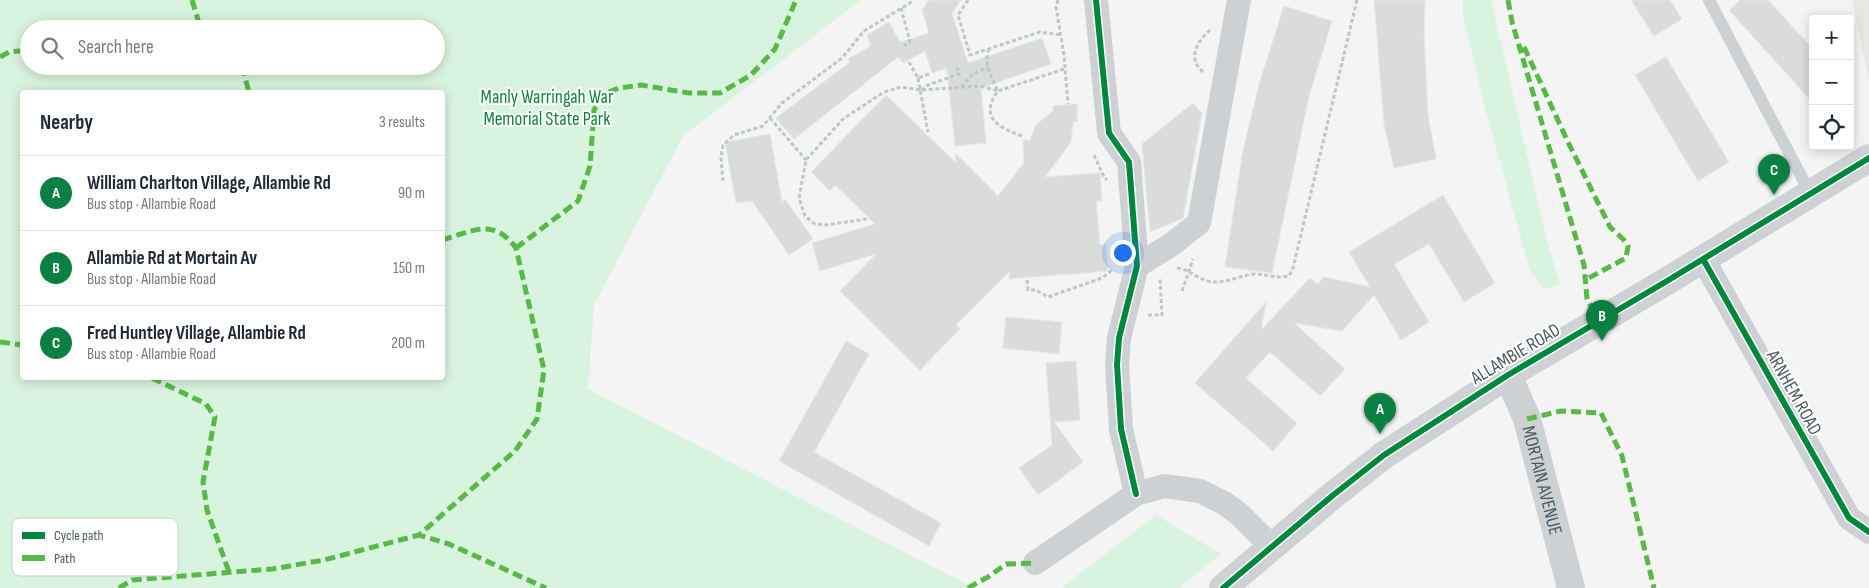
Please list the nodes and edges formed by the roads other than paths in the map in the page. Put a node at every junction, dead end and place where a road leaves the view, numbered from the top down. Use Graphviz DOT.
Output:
graph roads {
  1 [pos="1096,0"];
  2 [pos="1240,0"];
  3 [pos="1710,0"];
  4 [pos="1869,158"];
  5 [pos="1810,193"];
  6 [pos="1704,259"];
  7 [pos="1137,266"];
  8 [pos="1508,375"];
  9 [pos="1136,494"];
  10 [pos="1869,532"];
  11 [pos="1272,547"];
  12 [pos="1035,563"];
  13 [pos="1223,588"];
  14 [pos="1572,588"];
  1 -- 7 [label="street"];
  2 -- 7 [label="street"];
  3 -- 5 [label="lane"];
  4 -- 5 [label="main road, ALLAMBIE ROAD"];
  5 -- 6 [label="main road, ALLAMBIE ROAD"];
  6 -- 8 [label="main road, ALLAMBIE ROAD"];
  6 -- 10 [label="street, ARNHEM ROAD"];
  7 -- 9 [label="street"];
  8 -- 11 [label="main road, ALLAMBIE ROAD"];
  8 -- 14 [label="street, MORTAIN AVENUE"];
  9 -- 11 [label="street"];
  9 -- 12 [label="street"];
  11 -- 13 [label="main road, ALLAMBIE ROAD"];
}
